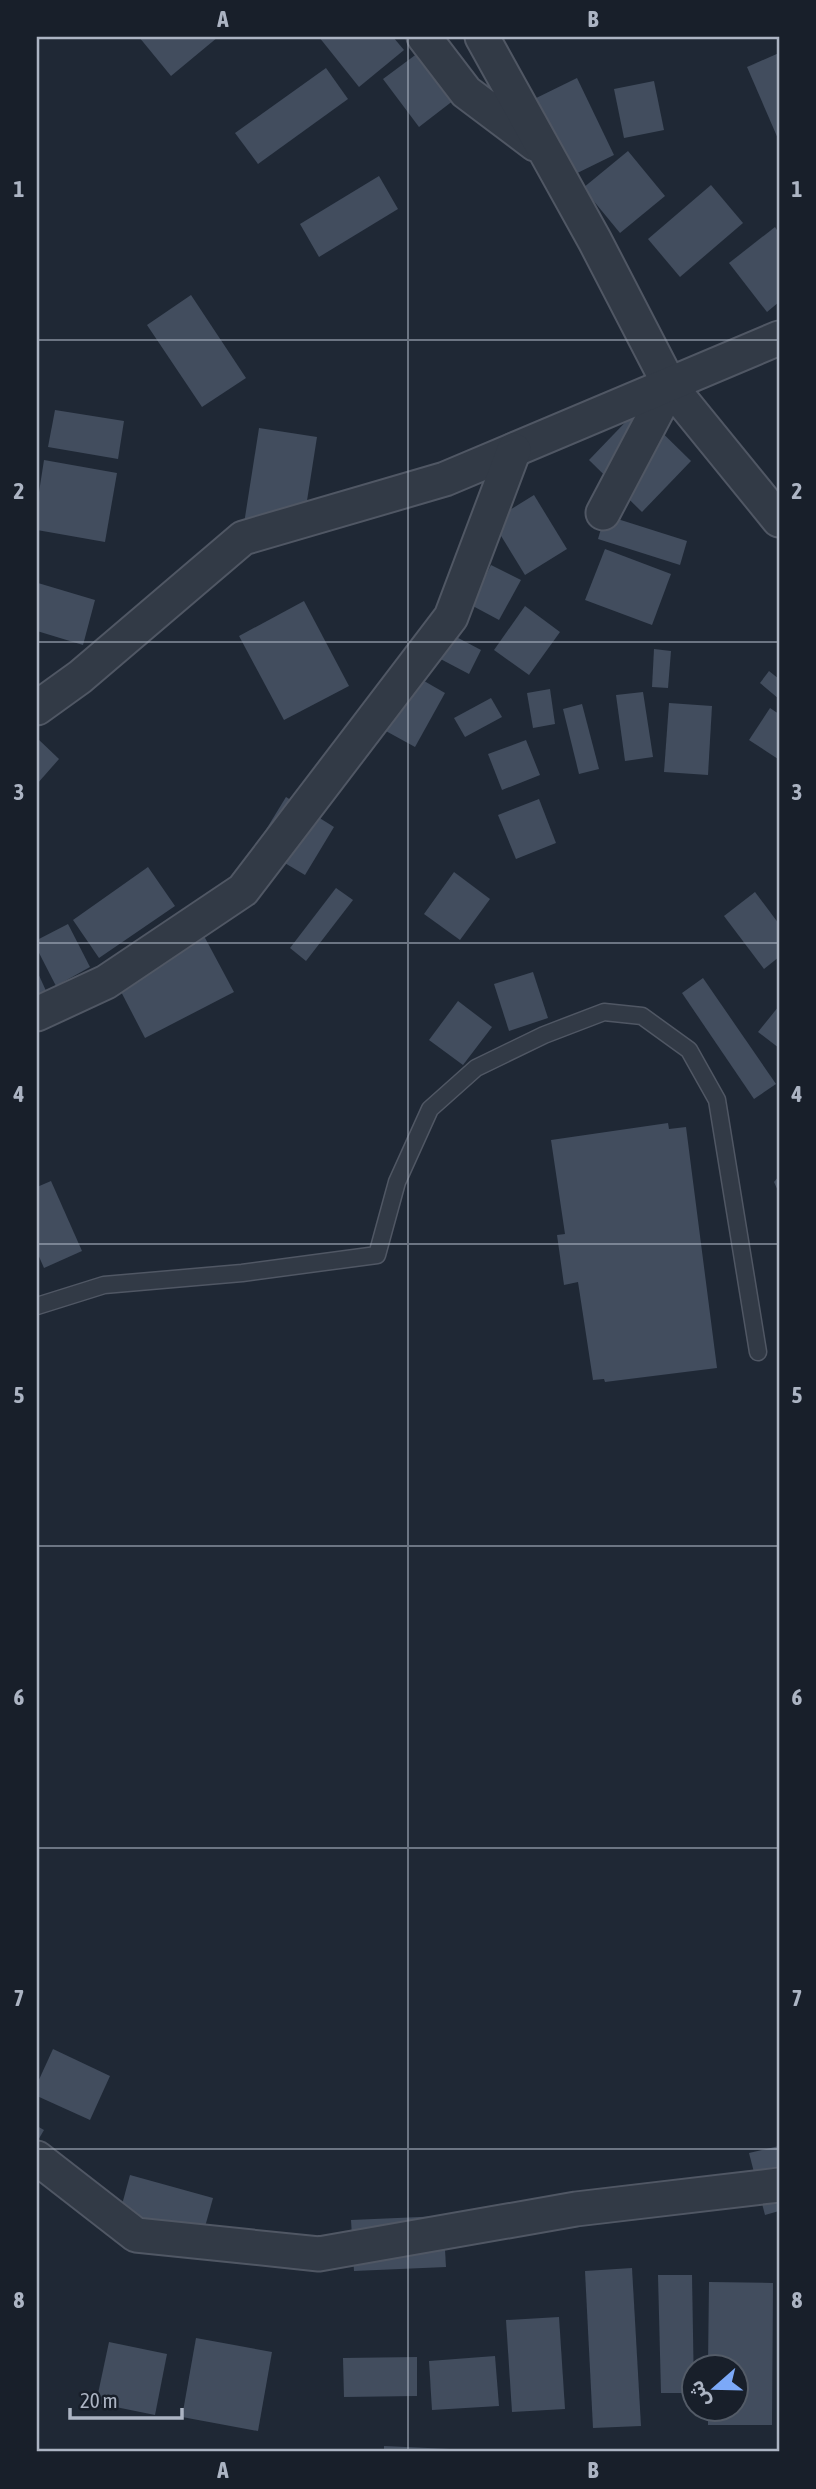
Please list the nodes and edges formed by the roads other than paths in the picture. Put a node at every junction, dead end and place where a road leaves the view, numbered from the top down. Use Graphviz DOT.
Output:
graph roads {
  1 [pos="424,37"];
  2 [pos="482,37"];
  3 [pos="545,152"];
  4 [pos="779,338"];
  5 [pos="670,386"];
  6 [pos="514,450"];
  7 [pos="603,513"];
  8 [pos="779,520"];
  9 [pos="37,708"];
  10 [pos="37,1014"];
  11 [pos="37,1306"];
  12 [pos="758,1352"];
  13 [pos="37,2158"];
  14 [pos="779,2185"];
  1 -- 3 [label="street"];
  2 -- 3 [label="street"];
  3 -- 5 [label="street"];
  4 -- 5 [label="street"];
  5 -- 6 [label="street"];
  5 -- 7 [label="street"];
  5 -- 8 [label="street"];
  6 -- 9 [label="street"];
  6 -- 10 [label="street"];
  11 -- 12 [label="lane"];
  13 -- 14 [label="street"];
}
